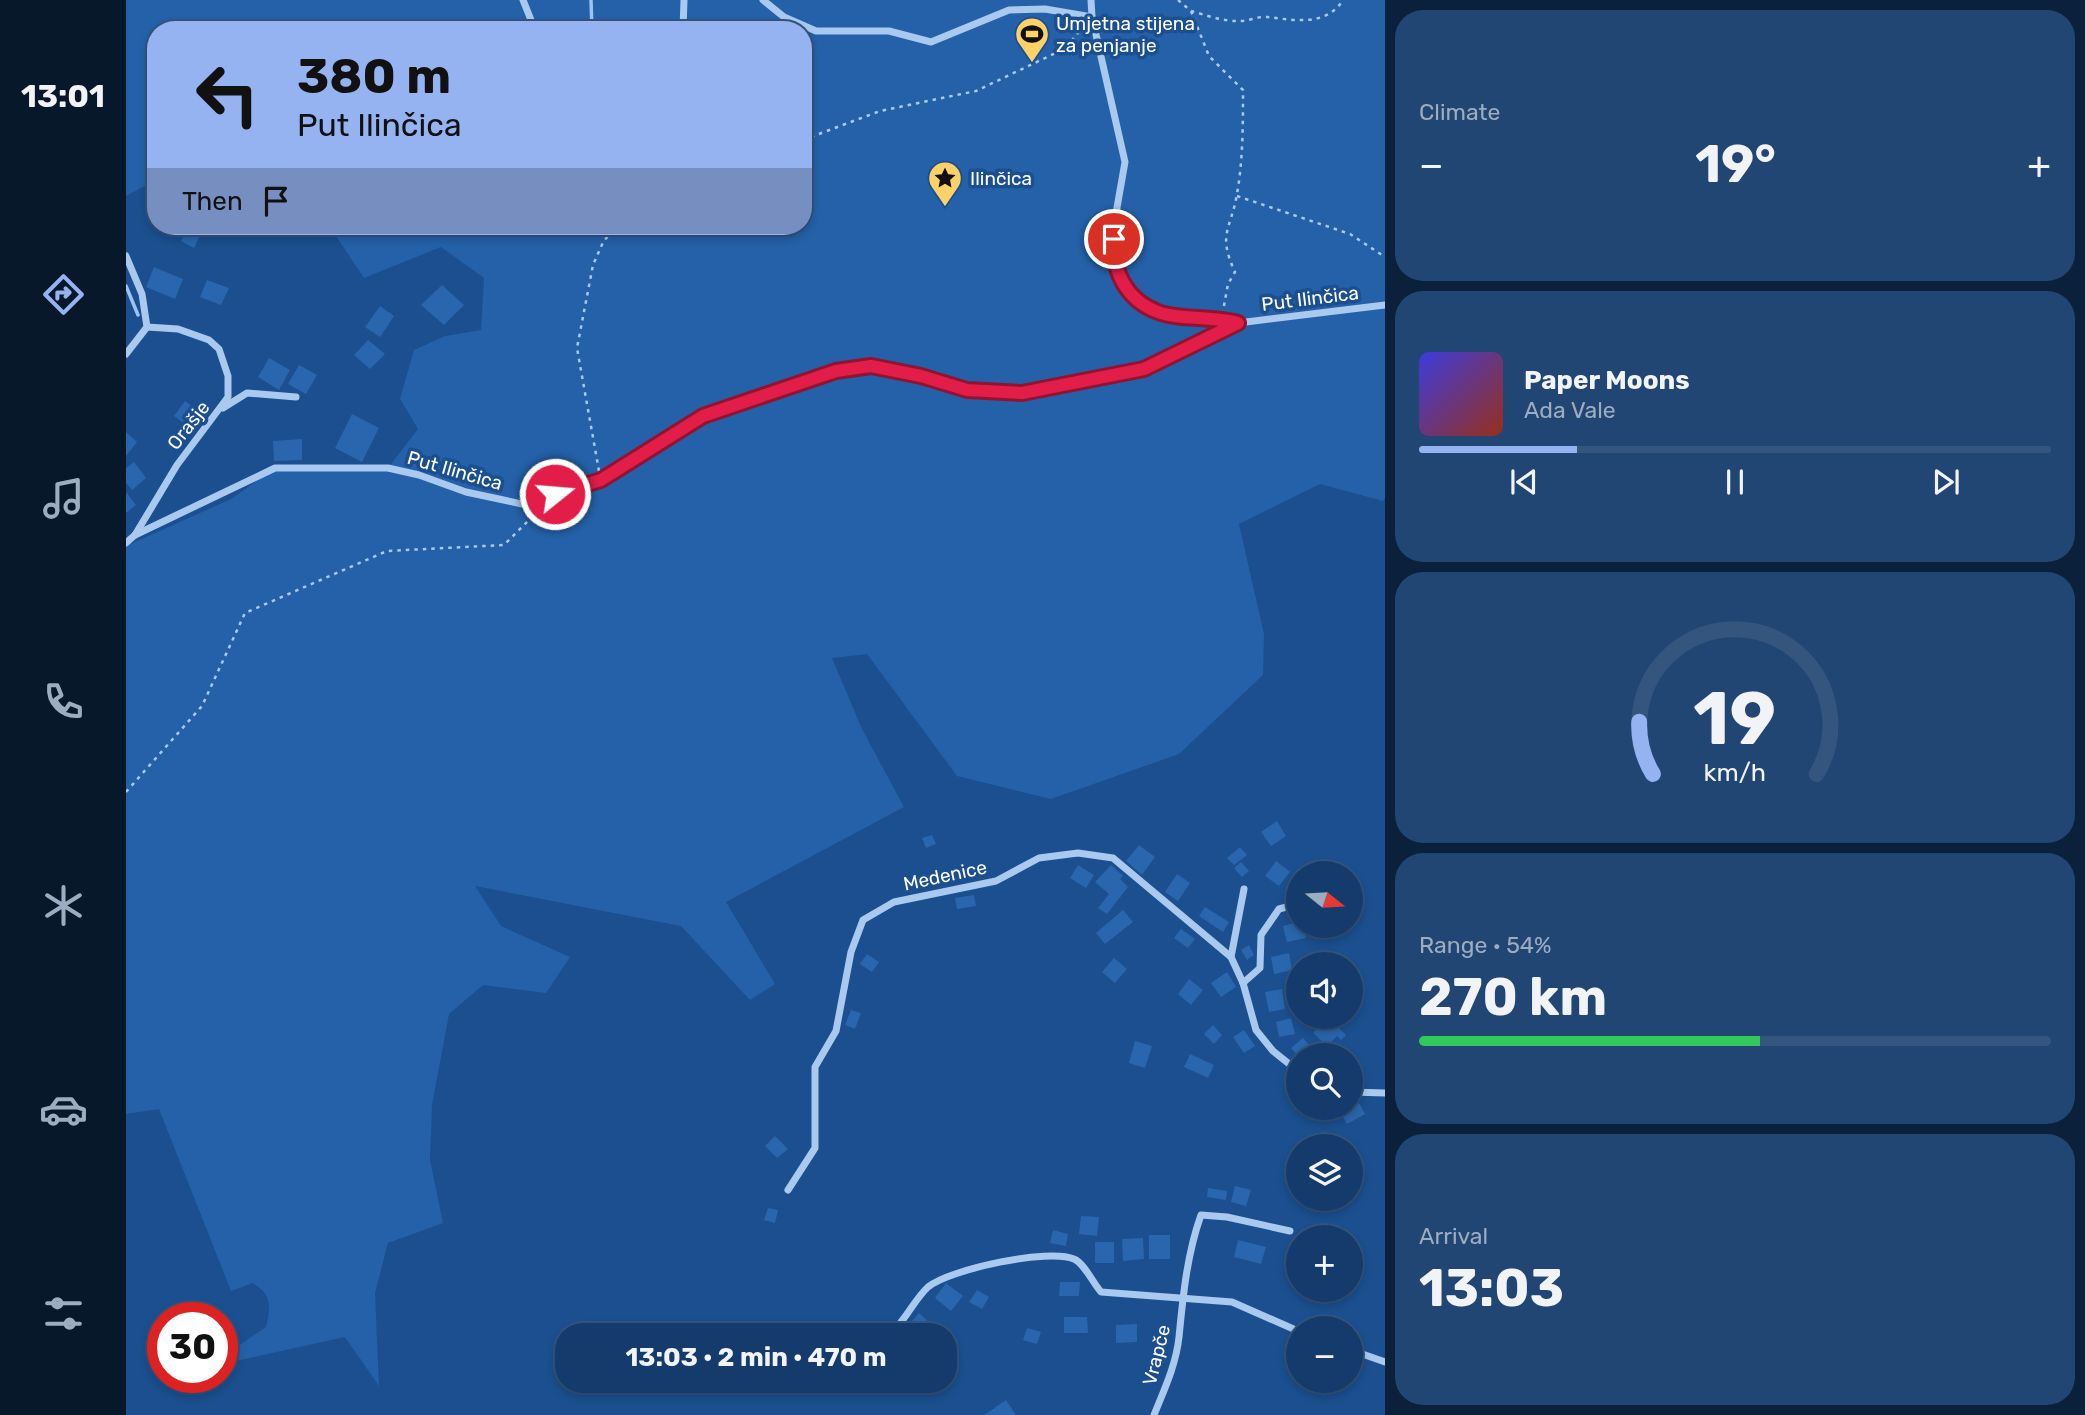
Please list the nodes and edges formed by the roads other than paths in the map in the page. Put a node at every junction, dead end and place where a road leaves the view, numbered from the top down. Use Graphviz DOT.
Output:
graph roads {
  1 [pos="523,0"];
  2 [pos="684,0"];
  3 [pos="763,0"];
  4 [pos="1091,0"];
  5 [pos="1092,17"];
  6 [pos="531,21"];
  7 [pos="683,21"];
  8 [pos="793,21"];
  9 [pos="812,29"];
  10 [pos="126,256"];
  11 [pos="1385,305"];
  12 [pos="1238,323"];
  13 [pos="147,327"];
  14 [pos="126,354"];
  15 [pos="296,397"];
  16 [pos="219,411"];
  17 [pos="135,535"];
  18 [pos="126,543"];
  19 [pos="1244,889"];
  20 [pos="1286,907"];
  21 [pos="1231,957"];
  22 [pos="1243,984"];
  23 [pos="1286,1061"];
  24 [pos="1363,1092"];
  25 [pos="1385,1093"];
  26 [pos="788,1190"];
  27 [pos="1286,1230"];
  28 [pos="1185,1300"];
  29 [pos="901,1322"];
  30 [pos="1286,1326"];
  31 [pos="1363,1354"];
  32 [pos="1385,1362"];
  33 [pos="1154,1415"];
  1 -- 6 [label="street"];
  2 -- 7 [label="street"];
  3 -- 8 [label="street"];
  4 -- 5 [label="street, Put Ilinčica"];
  5 -- 9 [label="street"];
  5 -- 12 [label="street, Put Ilinčica"];
  10 -- 13 [label="street"];
  11 -- 12 [label="street, Put Ilinčica"];
  12 -- 17 [label="street, Put Ilinčica"];
  13 -- 14 [label="street"];
  13 -- 16 [label="street, Orašje"];
  15 -- 16 [label="street"];
  16 -- 17 [label="street, Orašje"];
  17 -- 18 [label="street, Orašje"];
  19 -- 21 [label="street"];
  20 -- 22 [label="street"];
  21 -- 22 [label="street, Medenice"];
  21 -- 26 [label="street, Medenice"];
  22 -- 23 [label="street, Medenice"];
  24 -- 25 [label="street"];
  27 -- 28 [label="street, Vrapče"];
  28 -- 29 [label="street"];
  28 -- 30 [label="street"];
  28 -- 33 [label="street, Vrapče"];
  31 -- 32 [label="street"];
}
